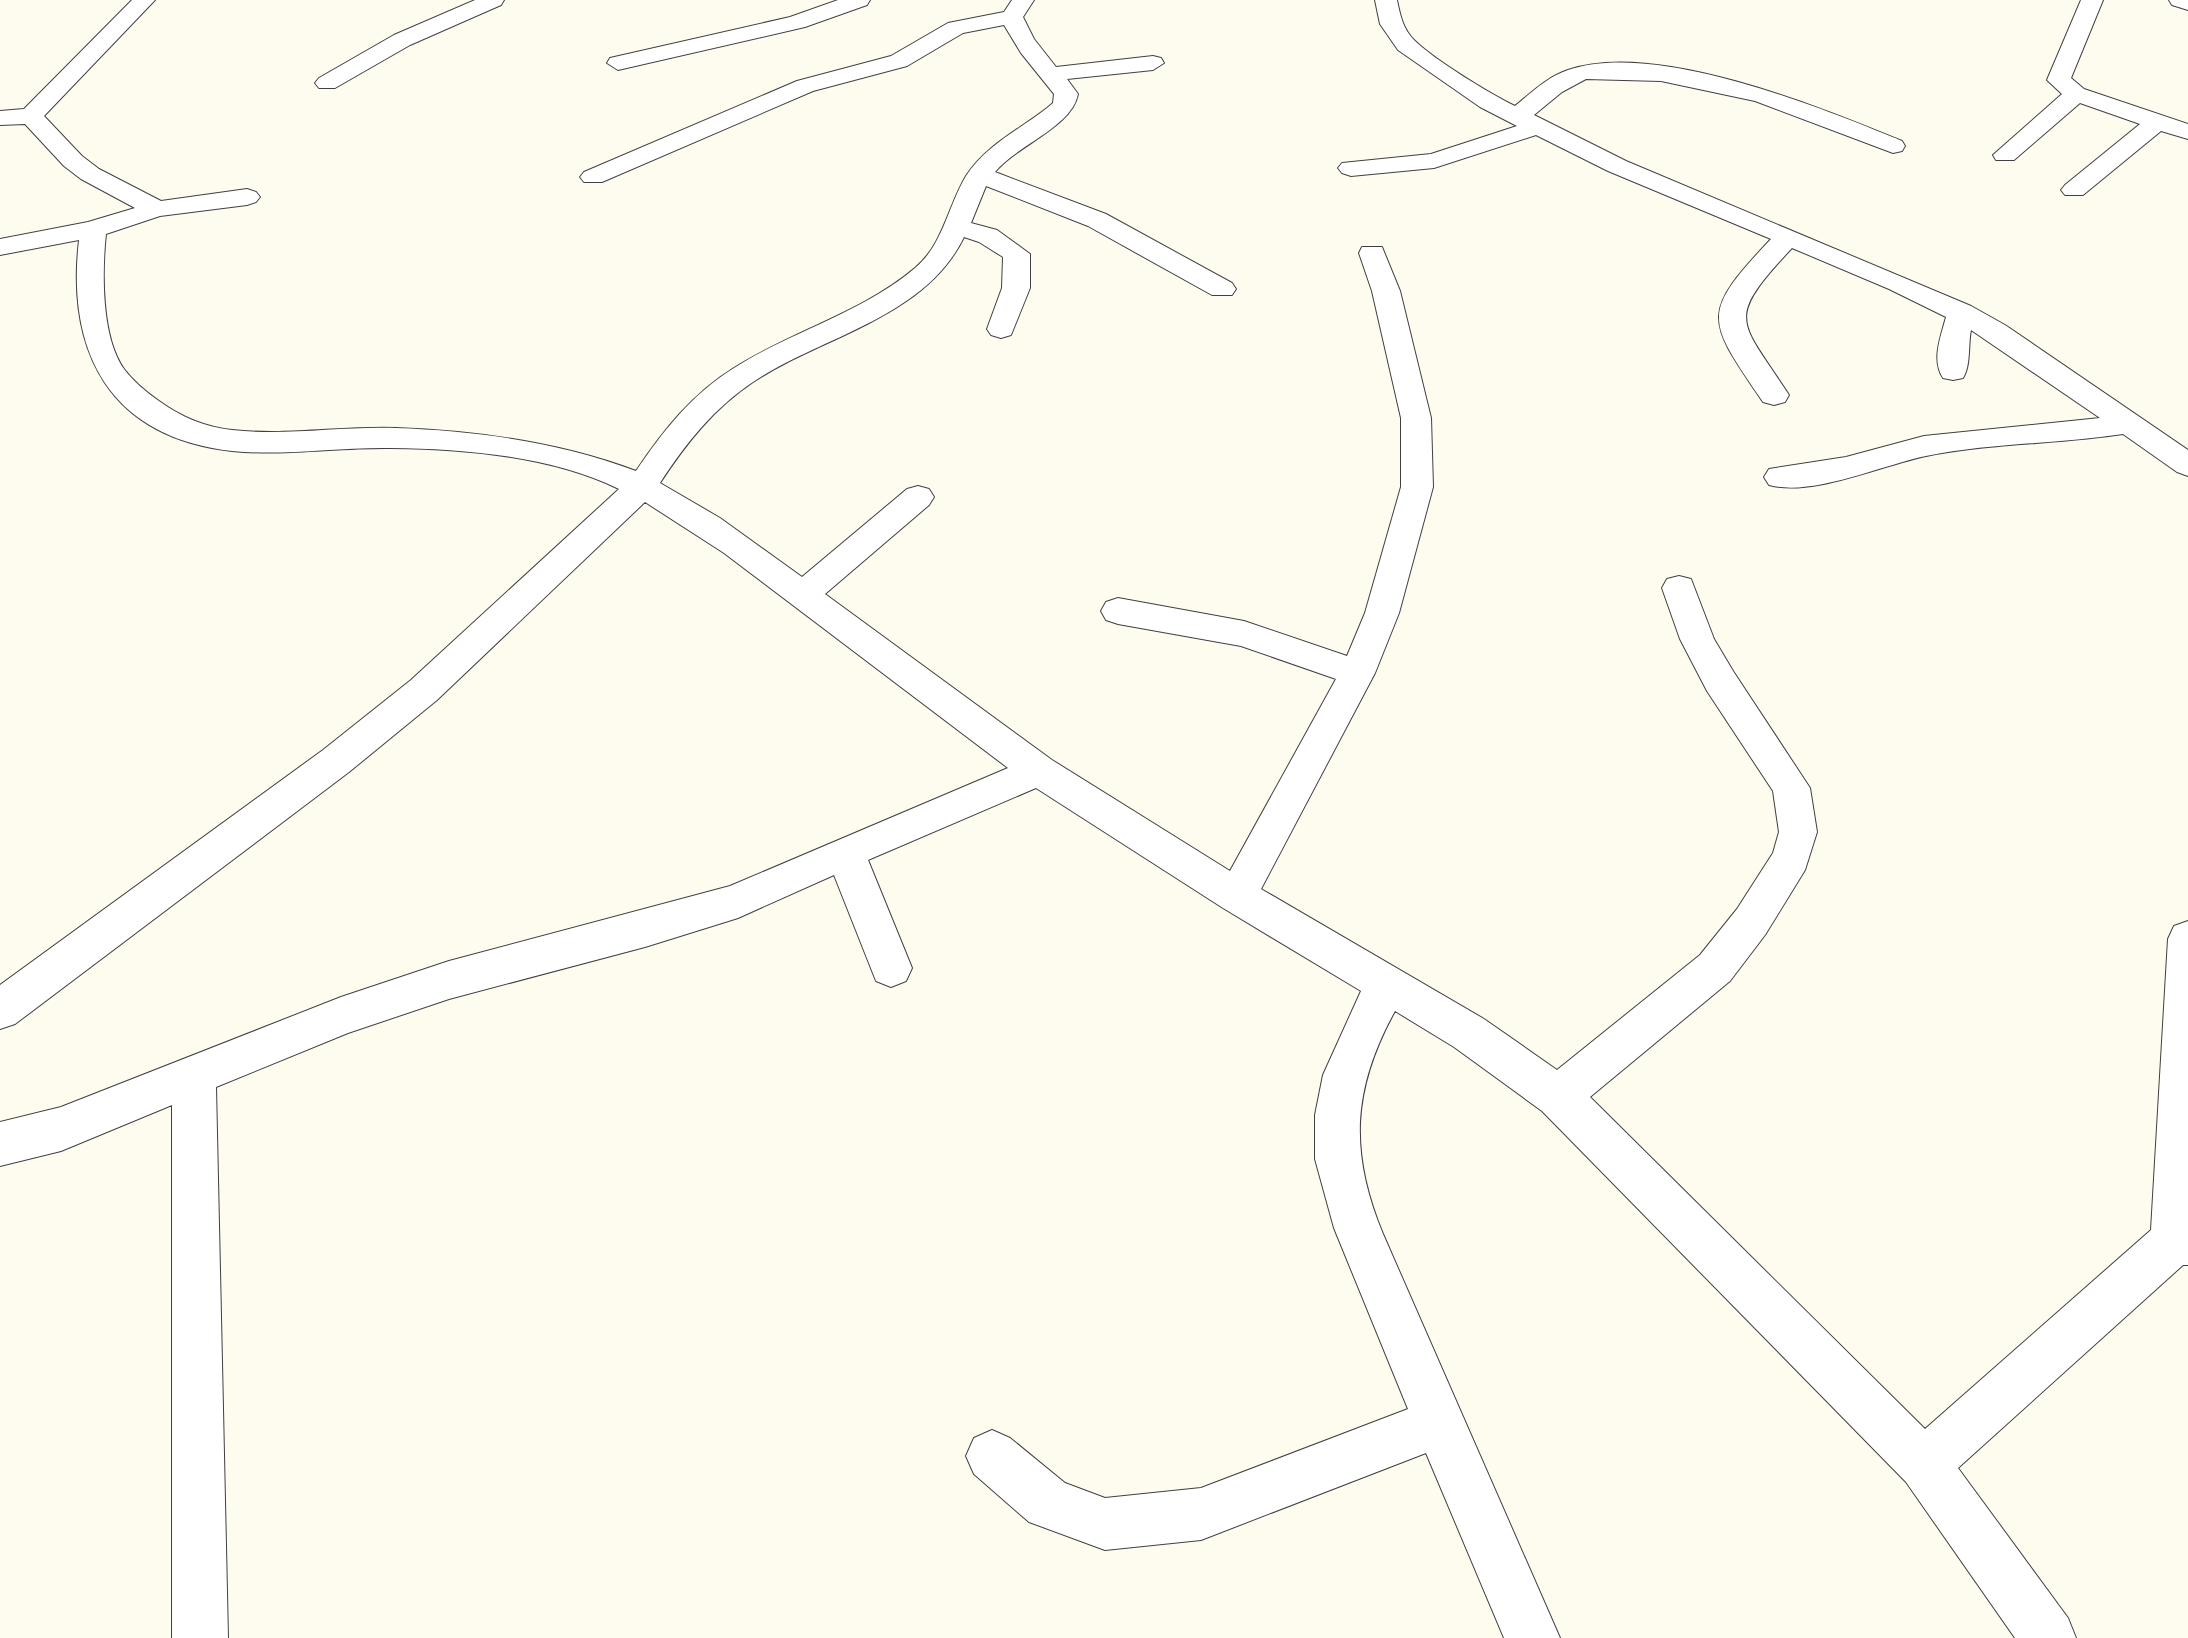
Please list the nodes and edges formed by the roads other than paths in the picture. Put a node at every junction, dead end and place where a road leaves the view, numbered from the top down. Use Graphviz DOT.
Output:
graph roads {
  1 [pos="144,0"];
  2 [pos="493,0"];
  3 [pos="859,0"];
  4 [pos="1386,0"];
  5 [pos="2092,0"];
  6 [pos="2180,0"];
  7 [pos="2188,3"];
  8 [pos="1018,8"];
  9 [pos="1153,62"];
  10 [pos="618,63"];
  11 [pos="1053,74"];
  12 [pos="327,83"];
  13 [pos="2076,94"];
  14 [pos="31,116"];
  15 [pos="0,118"];
  16 [pos="2158,121"];
  17 [pos="1527,122"];
  18 [pos="2188,132"];
  19 [pos="1893,146"];
  20 [pos="2005,155"];
  21 [pos="1351,168"];
  22 [pos="981,175"];
  23 [pos="593,177"];
  24 [pos="2074,190"];
  25 [pos="247,197"];
  26 [pos="157,209"];
  27 [pos="957,227"];
  28 [pos="93,229"];
  29 [pos="1788,237"];
  30 [pos="0,247"];
  31 [pos="1372,253"];
  32 [pos="1222,289"];
  33 [pos="1961,312"];
  34 [pos="1001,329"];
  35 [pos="1953,371"];
  36 [pos="1774,395"];
  37 [pos="2126,424"];
  38 [pos="2188,465"];
  39 [pos="1780,477"];
  40 [pos="642,486"];
  41 [pos="918,497"];
  42 [pos="1679,588"];
  43 [pos="802,595"];
  44 [pos="1118,611"];
  45 [pos="1357,673"];
  46 [pos="1039,771"];
  47 [pos="845,852"];
  48 [pos="1237,896"];
  49 [pos="2188,939"];
  50 [pos="891,968"];
  51 [pos="1388,983"];
  52 [pos="0,1010"];
  53 [pos="194,1075"];
  54 [pos="1558,1096"];
  55 [pos="0,1144"];
  56 [pos="2181,1241"];
  57 [pos="1439,1423"];
  58 [pos="992,1457"];
  59 [pos="1924,1464"];
  60 [pos="200,1638"];
  61 [pos="1532,1638"];
  62 [pos="2048,1638"];
  1 -- 14 [label="street"];
  2 -- 12 [label="street"];
  3 -- 10 [label="street"];
  4 -- 17 [label="street"];
  5 -- 13 [label="street"];
  6 -- 7 [label="street"];
  8 -- 11 [label="street"];
  8 -- 23 [label="street"];
  9 -- 11 [label="street"];
  11 -- 22 [label="street"];
  13 -- 16 [label="street"];
  13 -- 20 [label="street"];
  14 -- 15 [label="street"];
  14 -- 26 [label="street"];
  16 -- 18 [label="street"];
  16 -- 24 [label="street"];
  17 -- 19 [label="street"];
  17 -- 21 [label="street"];
  17 -- 29 [label="street"];
  22 -- 27 [label="street"];
  22 -- 32 [label="street"];
  25 -- 26 [label="street"];
  26 -- 28 [label="street"];
  27 -- 34 [label="street"];
  27 -- 40 [label="street"];
  28 -- 30 [label="street"];
  28 -- 40 [label="street"];
  29 -- 33 [label="street"];
  29 -- 36 [label="street"];
  31 -- 45 [label="street"];
  33 -- 35 [label="street"];
  33 -- 37 [label="street"];
  37 -- 38 [label="street"];
  37 -- 39 [label="street"];
  40 -- 43 [label="street"];
  40 -- 52 [label="street"];
  41 -- 43 [label="street"];
  42 -- 54 [label="street"];
  43 -- 46 [label="street"];
  44 -- 45 [label="street"];
  45 -- 48 [label="street"];
  46 -- 47 [label="street"];
  46 -- 48 [label="street"];
  47 -- 50 [label="street"];
  47 -- 53 [label="street"];
  48 -- 51 [label="street"];
  49 -- 56 [label="street"];
  51 -- 54 [label="street"];
  51 -- 57 [label="street"];
  53 -- 55 [label="street"];
  53 -- 60 [label="street"];
  54 -- 59 [label="street"];
  56 -- 59 [label="street"];
  57 -- 58 [label="street"];
  57 -- 61 [label="street"];
  59 -- 62 [label="street"];
}
